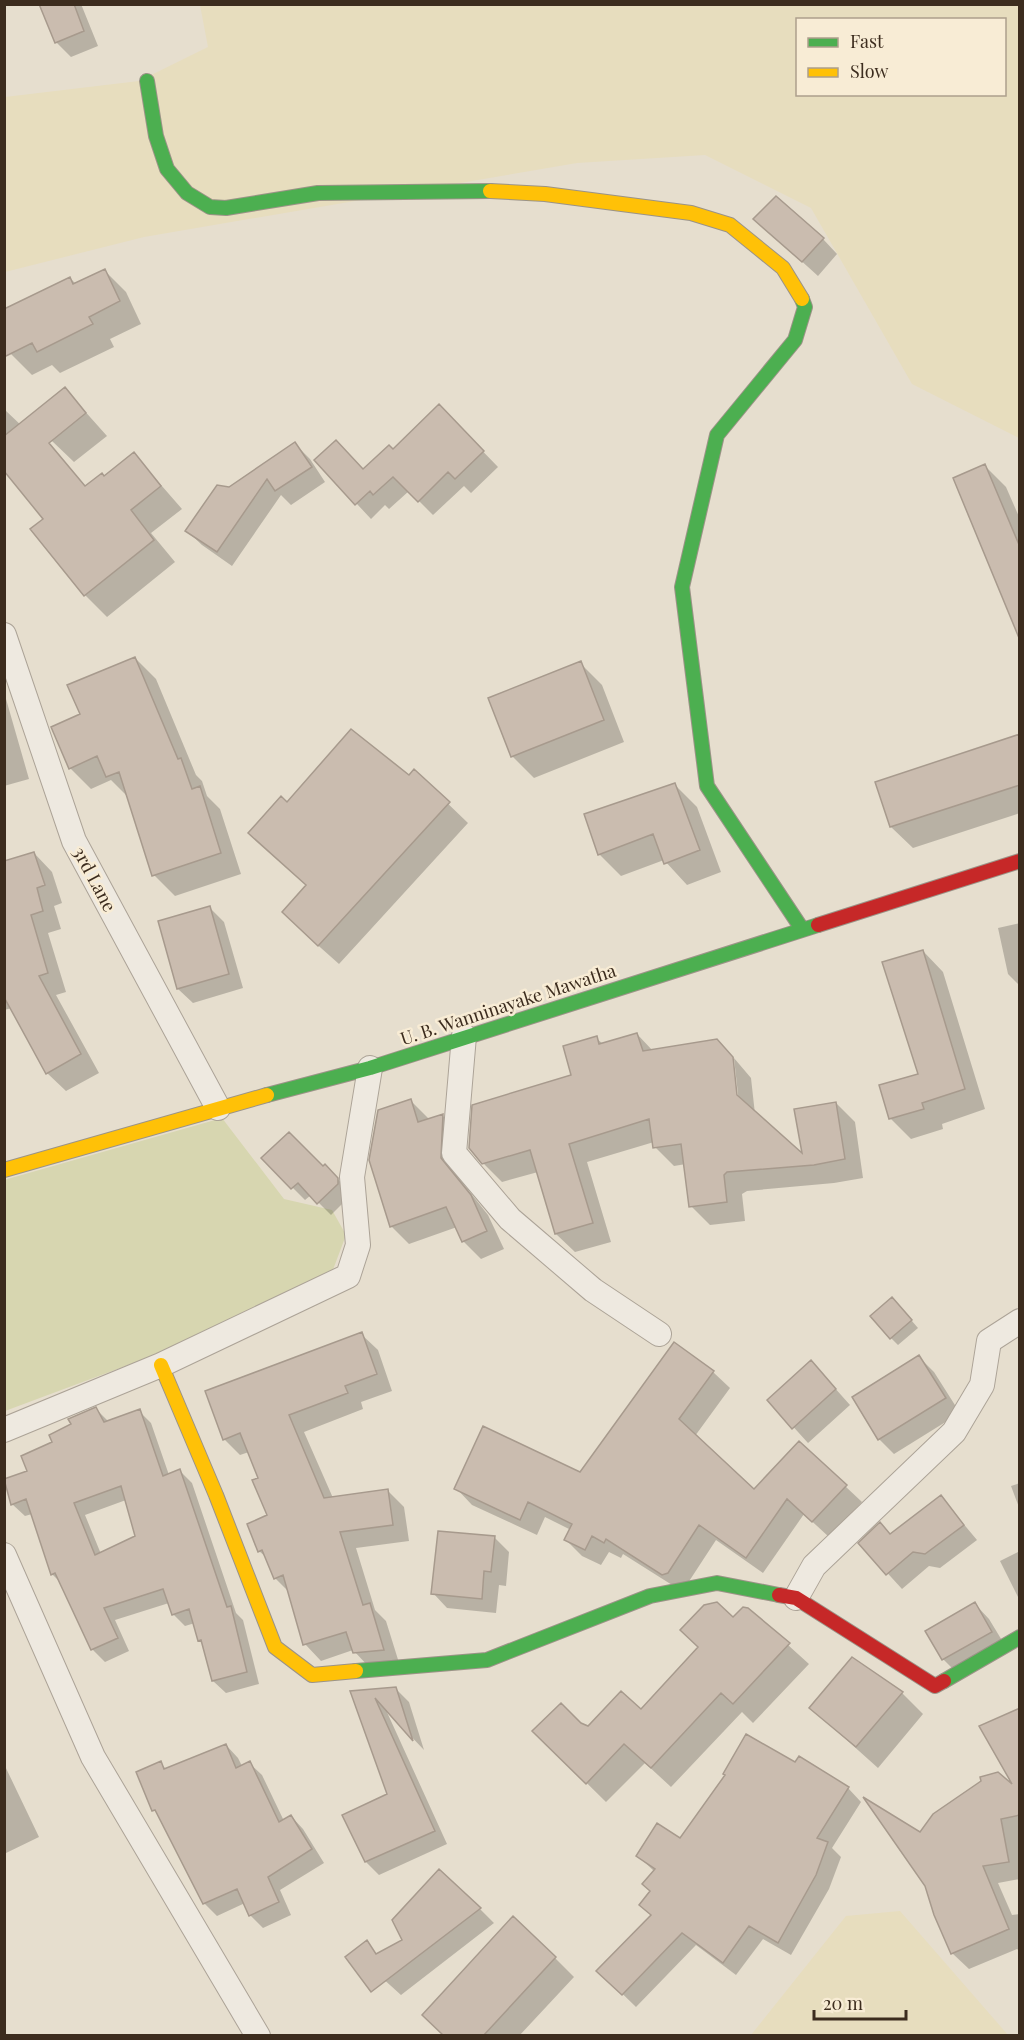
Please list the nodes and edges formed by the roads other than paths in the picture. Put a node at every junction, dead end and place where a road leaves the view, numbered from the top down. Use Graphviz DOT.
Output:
graph roads {
  1 [pos="147,81"];
  2 [pos="4,635"];
  3 [pos="1020,861"];
  4 [pos="802,929"];
  5 [pos="464,1036"];
  6 [pos="370,1068"];
  7 [pos="218,1108"];
  8 [pos="4,1170"];
  9 [pos="1020,1321"];
  10 [pos="659,1334"];
  11 [pos="161,1365"];
  12 [pos="4,1430"];
  13 [pos="4,1556"];
  14 [pos="796,1598"];
  15 [pos="1019,1638"];
  16 [pos="258,2036"];
  1 -- 4 [label="street"];
  2 -- 7 [label="street, 3rd Lane"];
  3 -- 4 [label="street, U. B. Wanninayake Mawatha"];
  4 -- 5 [label="street, U. B. Wanninayake Mawatha"];
  5 -- 6 [label="street, U. B. Wanninayake Mawatha"];
  5 -- 10 [label="street"];
  6 -- 7 [label="street, U. B. Wanninayake Mawatha"];
  6 -- 11 [label="street"];
  7 -- 8 [label="street, U. B. Wanninayake Mawatha"];
  9 -- 14 [label="street"];
  11 -- 12 [label="street"];
  11 -- 14 [label="street"];
  13 -- 16 [label="street"];
  14 -- 15 [label="street"];
}
